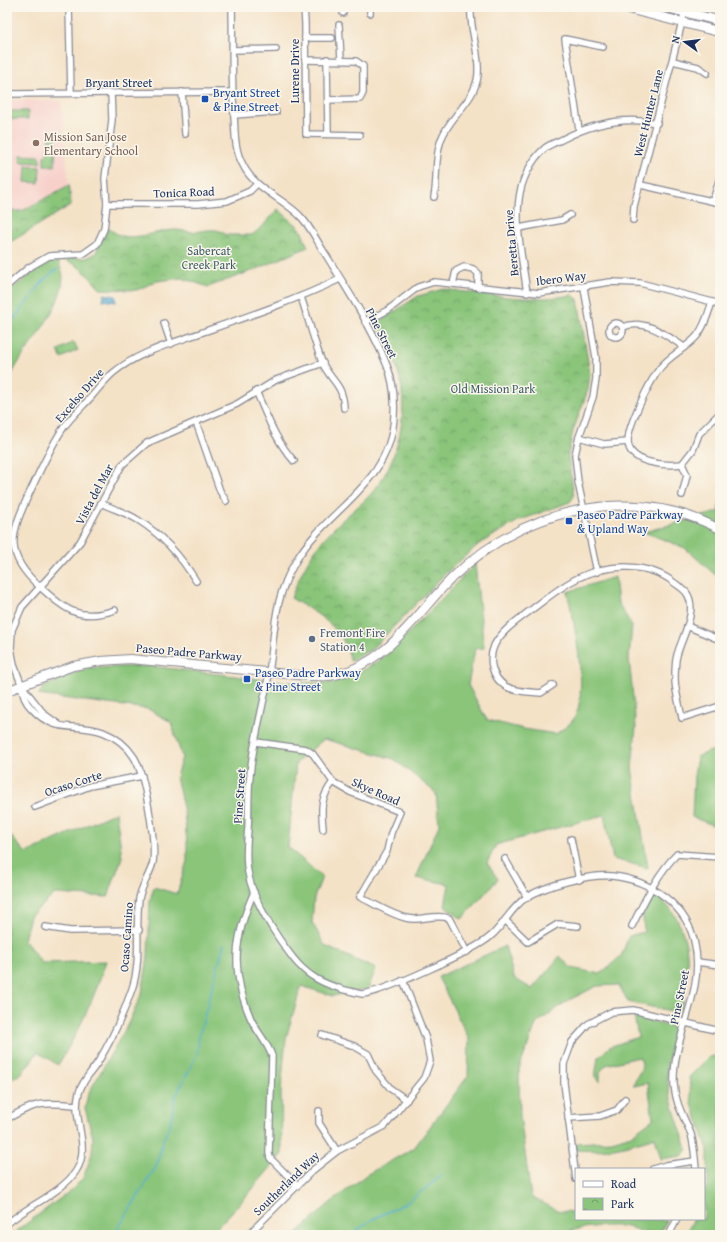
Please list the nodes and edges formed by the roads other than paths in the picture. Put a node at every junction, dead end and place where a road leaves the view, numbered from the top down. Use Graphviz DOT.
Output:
graph roads {
  1 [pos="69,7"];
  2 [pos="232,7"];
  3 [pos="304,7"];
  4 [pos="343,7"];
  5 [pos="471,7"];
  6 [pos="622,7"];
  7 [pos="665,7"];
  8 [pos="686,10"];
  9 [pos="343,14"];
  10 [pos="720,21"];
  11 [pos="683,22"];
  12 [pos="339,25"];
  13 [pos="720,32"];
  14 [pos="305,38"];
  15 [pos="332,38"];
  16 [pos="603,47"];
  17 [pos="276,49"];
  18 [pos="233,50"];
  19 [pos="328,59"];
  20 [pos="341,59"];
  21 [pos="305,60"];
  22 [pos="673,61"];
  23 [pos="707,73"];
  24 [pos="182,92"];
  25 [pos="232,92"];
  26 [pos="71,93"];
  27 [pos="111,93"];
  28 [pos="7,94"];
  29 [pos="328,100"];
  30 [pos="276,112"];
  31 [pos="234,115"];
  32 [pos="657,123"];
  33 [pos="579,130"];
  34 [pos="185,134"];
  35 [pos="328,134"];
  36 [pos="360,134"];
  37 [pos="720,177"];
  38 [pos="257,184"];
  39 [pos="641,185"];
  40 [pos="434,197"];
  41 [pos="713,201"];
  42 [pos="720,203"];
  43 [pos="107,204"];
  44 [pos="570,214"];
  45 [pos="633,220"];
  46 [pos="518,228"];
  47 [pos="340,279"];
  48 [pos="453,284"];
  49 [pos="7,286"];
  50 [pos="478,288"];
  51 [pos="584,288"];
  52 [pos="527,293"];
  53 [pos="302,297"];
  54 [pos="712,302"];
  55 [pos="720,304"];
  56 [pos="365,322"];
  57 [pos="164,323"];
  58 [pos="623,327"];
  59 [pos="171,344"];
  60 [pos="684,347"];
  61 [pos="323,363"];
  62 [pos="256,391"];
  63 [pos="344,408"];
  64 [pos="720,413"];
  65 [pos="196,422"];
  66 [pos="579,437"];
  67 [pos="628,442"];
  68 [pos="294,461"];
  69 [pos="682,464"];
  70 [pos="682,495"];
  71 [pos="226,501"];
  72 [pos="101,503"];
  73 [pos="584,508"];
  74 [pos="720,529"];
  75 [pos="597,572"];
  76 [pos="196,581"];
  77 [pos="40,586"];
  78 [pos="115,610"];
  79 [pos="687,626"];
  80 [pos="720,640"];
  81 [pos="270,672"];
  82 [pos="553,685"];
  83 [pos="22,686"];
  84 [pos="7,691"];
  85 [pos="720,706"];
  86 [pos="256,742"];
  87 [pos="142,776"];
  88 [pos="332,782"];
  89 [pos="35,807"];
  90 [pos="323,829"];
  91 [pos="572,839"];
  92 [pos="720,857"];
  93 [pos="505,859"];
  94 [pos="579,880"];
  95 [pos="652,888"];
  96 [pos="254,892"];
  97 [pos="527,897"];
  98 [pos="505,920"];
  99 [pos="578,926"];
  100 [pos="632,926"];
  101 [pos="45,928"];
  102 [pos="139,930"];
  103 [pos="467,952"];
  104 [pos="697,962"];
  105 [pos="720,965"];
  106 [pos="403,980"];
  107 [pos="685,1022"];
  108 [pos="715,1030"];
  109 [pos="322,1035"];
  110 [pos="625,1099"];
  111 [pos="407,1100"];
  112 [pos="76,1104"];
  113 [pos="319,1112"];
  114 [pos="568,1118"];
  115 [pos="7,1119"];
  116 [pos="336,1151"];
  117 [pos="695,1161"];
  118 [pos="656,1168"];
  119 [pos="696,1168"];
  120 [pos="575,1171"];
  121 [pos="297,1185"];
  122 [pos="676,1220"];
  123 [pos="7,1224"];
  124 [pos="248,1235"];
  125 [pos="669,1235"];
  1 -- 26 [label="street"];
  2 -- 18 [label="street, Pine Street"];
  3 -- 14 [label="street, Lurene Drive"];
  4 -- 9 [label="street"];
  5 -- 40 [label="street"];
  6 -- 11 [label="main road"];
  7 -- 8 [label="main road"];
  8 -- 10 [label="main road"];
  8 -- 11 [label="street, West Hunter Lane"];
  11 -- 13 [label="main road"];
  11 -- 22 [label="street, West Hunter Lane"];
  12 -- 20 [label="street"];
  14 -- 15 [label="street"];
  14 -- 21 [label="street, Lurene Drive"];
  16 -- 33 [label="street"];
  17 -- 18 [label="street"];
  18 -- 25 [label="street, Pine Street"];
  19 -- 20 [label="street"];
  19 -- 21 [label="street"];
  19 -- 29 [label="street"];
  20 -- 29 [label="street"];
  21 -- 35 [label="street, Lurene Drive"];
  22 -- 23 [label="street"];
  22 -- 32 [label="street, West Hunter Lane"];
  24 -- 25 [label="street, Bryant Street"];
  24 -- 27 [label="street, Bryant Street"];
  24 -- 34 [label="street"];
  25 -- 31 [label="street, Pine Street"];
  26 -- 27 [label="street, Bryant Street"];
  26 -- 28 [label="street, Bryant Street"];
  27 -- 43 [label="street"];
  29 -- 35 [label="street"];
  30 -- 31 [label="street"];
  31 -- 38 [label="street, Pine Street"];
  32 -- 33 [label="street, Beretta Drive"];
  32 -- 39 [label="street, West Hunter Lane"];
  33 -- 46 [label="street, Beretta Drive"];
  35 -- 36 [label="street"];
  37 -- 41 [label="street"];
  38 -- 43 [label="street, Tonica Road"];
  38 -- 47 [label="street, Pine Street"];
  39 -- 41 [label="street"];
  39 -- 45 [label="street, West Hunter Lane"];
  41 -- 42 [label="street"];
  43 -- 49 [label="street"];
  44 -- 46 [label="street"];
  46 -- 52 [label="street, Beretta Drive"];
  47 -- 53 [label="street, Excelso Drive"];
  47 -- 56 [label="street, Pine Street"];
  48 -- 50 [label="street, Ibero Way"];
  48 -- 50 [label="street"];
  48 -- 56 [label="street, Ibero Way"];
  50 -- 52 [label="street, Ibero Way"];
  51 -- 52 [label="street, Ibero Way"];
  51 -- 54 [label="street, Ibero Way"];
  51 -- 66 [label="street"];
  53 -- 59 [label="street, Excelso Drive"];
  53 -- 61 [label="street"];
  54 -- 55 [label="street, Ibero Way"];
  54 -- 60 [label="street"];
  56 -- 81 [label="street, Pine Street"];
  57 -- 59 [label="street"];
  58 -- 60 [label="street"];
  59 -- 77 [label="street, Excelso Drive"];
  60 -- 67 [label="street"];
  61 -- 62 [label="street, Vista del Mar"];
  61 -- 63 [label="street"];
  62 -- 65 [label="street, Vista del Mar"];
  62 -- 68 [label="street"];
  64 -- 69 [label="street"];
  65 -- 71 [label="street"];
  65 -- 72 [label="street, Vista del Mar"];
  66 -- 67 [label="street"];
  66 -- 73 [label="street"];
  67 -- 69 [label="street"];
  69 -- 70 [label="street"];
  72 -- 76 [label="street"];
  72 -- 77 [label="street, Vista del Mar"];
  73 -- 74 [label="main road, Paseo Padre Parkway"];
  73 -- 75 [label="street"];
  73 -- 81 [label="main road, Paseo Padre Parkway"];
  75 -- 79 [label="street"];
  75 -- 82 [label="street"];
  77 -- 78 [label="street, Excelso Drive"];
  77 -- 83 [label="street, Vista del Mar"];
  79 -- 80 [label="street"];
  79 -- 85 [label="street"];
  81 -- 83 [label="main road, Paseo Padre Parkway"];
  81 -- 86 [label="street, Pine Street"];
  83 -- 84 [label="main road, Paseo Padre Parkway"];
  83 -- 87 [label="street, Ocaso Camino"];
  86 -- 88 [label="street, Skye Road"];
  86 -- 96 [label="street, Pine Street"];
  87 -- 89 [label="street, Ocaso Corte"];
  87 -- 102 [label="street, Ocaso Camino"];
  88 -- 90 [label="street"];
  88 -- 103 [label="street, Skye Road"];
  91 -- 94 [label="street"];
  92 -- 95 [label="street"];
  93 -- 97 [label="street"];
  94 -- 95 [label="street, Pine Street"];
  94 -- 97 [label="street, Pine Street"];
  95 -- 100 [label="street"];
  95 -- 104 [label="street, Pine Street"];
  96 -- 106 [label="street, Pine Street"];
  96 -- 121 [label="street"];
  97 -- 98 [label="street, Pine Street"];
  98 -- 99 [label="street"];
  98 -- 103 [label="street, Pine Street"];
  101 -- 102 [label="street"];
  102 -- 112 [label="street, Ocaso Camino"];
  103 -- 106 [label="street, Pine Street"];
  104 -- 105 [label="street"];
  104 -- 107 [label="street, Pine Street"];
  106 -- 111 [label="street, Southerland Way"];
  107 -- 108 [label="street"];
  107 -- 114 [label="street"];
  107 -- 117 [label="street, Pine Street"];
  109 -- 111 [label="street"];
  110 -- 114 [label="street"];
  111 -- 116 [label="street, Southerland Way"];
  112 -- 115 [label="street"];
  112 -- 123 [label="street, Ocaso Camino"];
  113 -- 116 [label="street"];
  114 -- 120 [label="street"];
  116 -- 121 [label="street, Southerland Way"];
  117 -- 118 [label="street"];
  117 -- 119 [label="street, Pine Street"];
  121 -- 124 [label="street, Southerland Way"];
  122 -- 125 [label="street"];
}
